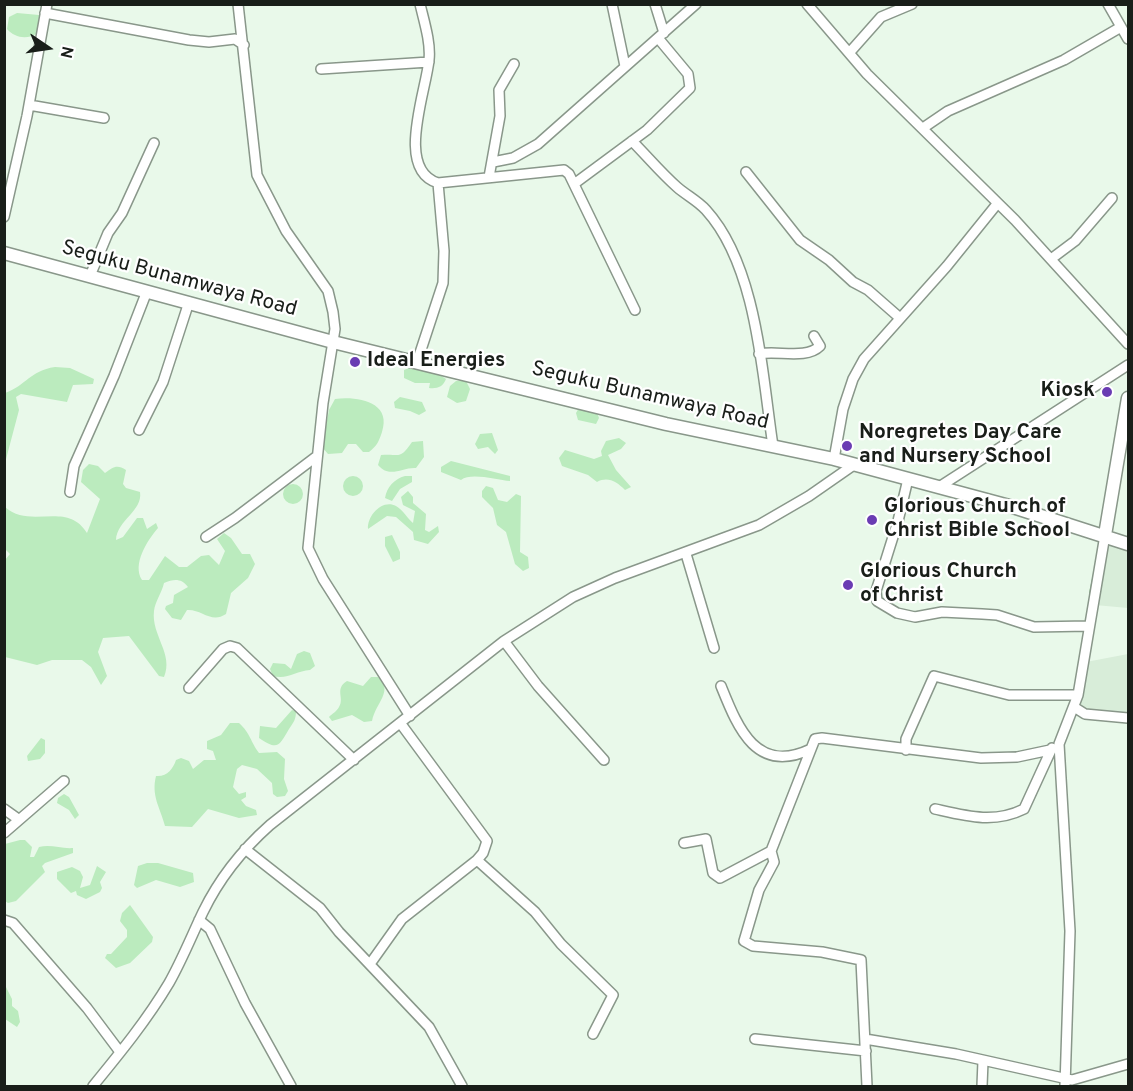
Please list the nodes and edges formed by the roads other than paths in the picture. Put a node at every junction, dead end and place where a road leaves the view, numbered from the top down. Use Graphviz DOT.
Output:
graph roads {
  1 [pos="238,4"];
  2 [pos="420,4"];
  3 [pos="612,4"];
  4 [pos="656,4"];
  5 [pos="696,4"];
  6 [pos="807,4"];
  7 [pos="912,4"];
  8 [pos="1108,4"];
  9 [pos="46,9"];
  10 [pos="1125,32"];
  11 [pos="661,36"];
  12 [pos="244,45"];
  13 [pos="850,52"];
  14 [pos="429,62"];
  15 [pos="514,64"];
  16 [pos="625,66"];
  17 [pos="321,69"];
  18 [pos="29,105"];
  19 [pos="104,118"];
  20 [pos="923,128"];
  21 [pos="632,141"];
  22 [pos="154,143"];
  23 [pos="493,162"];
  24 [pos="746,172"];
  25 [pos="489,177"];
  26 [pos="438,183"];
  27 [pos="574,184"];
  28 [pos="1112,198"];
  29 [pos="997,204"];
  30 [pos="4,217"];
  31 [pos="4,253"];
  32 [pos="1051,259"];
  33 [pos="90,276"];
  34 [pos="147,291"];
  35 [pos="189,302"];
  36 [pos="635,310"];
  37 [pos="900,318"];
  38 [pos="814,336"];
  39 [pos="333,342"];
  40 [pos="1128,344"];
  41 [pos="759,354"];
  42 [pos="417,362"];
  43 [pos="1128,365"];
  44 [pos="1128,398"];
  45 [pos="139,430"];
  46 [pos="773,446"];
  47 [pos="317,456"];
  48 [pos="834,459"];
  49 [pos="855,464"];
  50 [pos="908,479"];
  51 [pos="939,487"];
  52 [pos="70,492"];
  53 [pos="1105,536"];
  54 [pos="206,537"];
  55 [pos="1128,544"];
  56 [pos="686,554"];
  57 [pos="1088,626"];
  58 [pos="504,642"];
  59 [pos="714,648"];
  60 [pos="721,686"];
  61 [pos="189,688"];
  62 [pos="1078,695"];
  63 [pos="1074,707"];
  64 [pos="410,716"];
  65 [pos="1128,718"];
  66 [pos="401,724"];
  67 [pos="1059,744"];
  68 [pos="811,749"];
  69 [pos="906,750"];
  70 [pos="1050,750"];
  71 [pos="354,760"];
  72 [pos="604,760"];
  73 [pos="64,781"];
  74 [pos="935,808"];
  75 [pos="4,809"];
  76 [pos="18,819"];
  77 [pos="4,833"];
  78 [pos="684,843"];
  79 [pos="245,849"];
  80 [pos="771,851"];
  81 [pos="477,860"];
  82 [pos="4,920"];
  83 [pos="199,920"];
  84 [pos="370,964"];
  85 [pos="593,1034"];
  86 [pos="755,1039"];
  87 [pos="865,1039"];
  88 [pos="866,1051"];
  89 [pos="120,1052"];
  90 [pos="983,1061"];
  91 [pos="1128,1064"];
  92 [pos="1065,1082"];
  93 [pos="93,1086"];
  94 [pos="291,1086"];
  95 [pos="462,1086"];
  96 [pos="867,1086"];
  97 [pos="982,1086"];
  1 -- 12 [label="street"];
  2 -- 14 [label="street"];
  3 -- 16 [label="street"];
  4 -- 11 [label="street"];
  5 -- 11 [label="street"];
  6 -- 13 [label="street"];
  7 -- 13 [label="street"];
  8 -- 10 [label="street"];
  9 -- 12 [label="street"];
  9 -- 18 [label="street"];
  10 -- 20 [label="street"];
  11 -- 16 [label="street"];
  11 -- 21 [label="street"];
  12 -- 39 [label="street"];
  13 -- 20 [label="street"];
  14 -- 17 [label="street"];
  14 -- 26 [label="street"];
  15 -- 23 [label="street"];
  16 -- 23 [label="street"];
  18 -- 19 [label="street"];
  18 -- 30 [label="street"];
  20 -- 29 [label="street"];
  21 -- 27 [label="street"];
  21 -- 41 [label="street"];
  22 -- 33 [label="street"];
  23 -- 25 [label="street"];
  24 -- 37 [label="street"];
  25 -- 26 [label="street"];
  25 -- 27 [label="street"];
  26 -- 42 [label="street"];
  27 -- 36 [label="street"];
  28 -- 32 [label="street"];
  29 -- 32 [label="street"];
  29 -- 37 [label="street"];
  31 -- 33 [label="main road, Seguku Bunamwaya Road"];
  32 -- 40 [label="street"];
  33 -- 34 [label="main road, Seguku Bunamwaya Road"];
  34 -- 35 [label="main road, Seguku Bunamwaya Road"];
  34 -- 52 [label="street"];
  35 -- 39 [label="main road, Seguku Bunamwaya Road"];
  35 -- 45 [label="street"];
  37 -- 48 [label="street"];
  38 -- 41 [label="street"];
  39 -- 42 [label="main road, Seguku Bunamwaya Road"];
  39 -- 47 [label="street"];
  41 -- 46 [label="street"];
  42 -- 46 [label="main road, Seguku Bunamwaya Road"];
  43 -- 51 [label="street"];
  44 -- 53 [label="main road"];
  46 -- 48 [label="main road, Seguku Bunamwaya Road"];
  47 -- 54 [label="street"];
  47 -- 64 [label="street"];
  48 -- 49 [label="main road, Seguku Bunamwaya Road"];
  49 -- 50 [label="main road, Seguku Bunamwaya Road"];
  49 -- 56 [label="street"];
  50 -- 51 [label="main road, Seguku Bunamwaya Road"];
  50 -- 57 [label="street"];
  51 -- 53 [label="main road, Seguku Bunamwaya Road"];
  53 -- 55 [label="main road, Seguku Bunamwaya Road"];
  53 -- 57 [label="street"];
  56 -- 58 [label="street"];
  56 -- 59 [label="street"];
  57 -- 62 [label="street"];
  58 -- 64 [label="street"];
  58 -- 72 [label="street"];
  60 -- 68 [label="street"];
  61 -- 71 [label="street"];
  62 -- 63 [label="street"];
  62 -- 69 [label="street"];
  63 -- 65 [label="street"];
  63 -- 67 [label="street"];
  64 -- 66 [label="street"];
  66 -- 71 [label="street"];
  66 -- 81 [label="street"];
  67 -- 70 [label="street"];
  67 -- 92 [label="street"];
  68 -- 69 [label="street"];
  68 -- 80 [label="street"];
  69 -- 70 [label="street"];
  70 -- 74 [label="street"];
  71 -- 79 [label="street"];
  73 -- 76 [label="street"];
  75 -- 76 [label="street"];
  76 -- 77 [label="street"];
  78 -- 80 [label="street"];
  79 -- 83 [label="street"];
  79 -- 84 [label="street"];
  80 -- 87 [label="street"];
  81 -- 84 [label="street"];
  81 -- 85 [label="street"];
  82 -- 89 [label="street"];
  83 -- 89 [label="street"];
  83 -- 94 [label="street"];
  84 -- 95 [label="street"];
  86 -- 88 [label="street"];
  87 -- 88 [label="street"];
  87 -- 90 [label="street"];
  88 -- 96 [label="street"];
  89 -- 93 [label="street"];
  90 -- 92 [label="street"];
  90 -- 97 [label="street"];
  91 -- 92 [label="street"];
}
